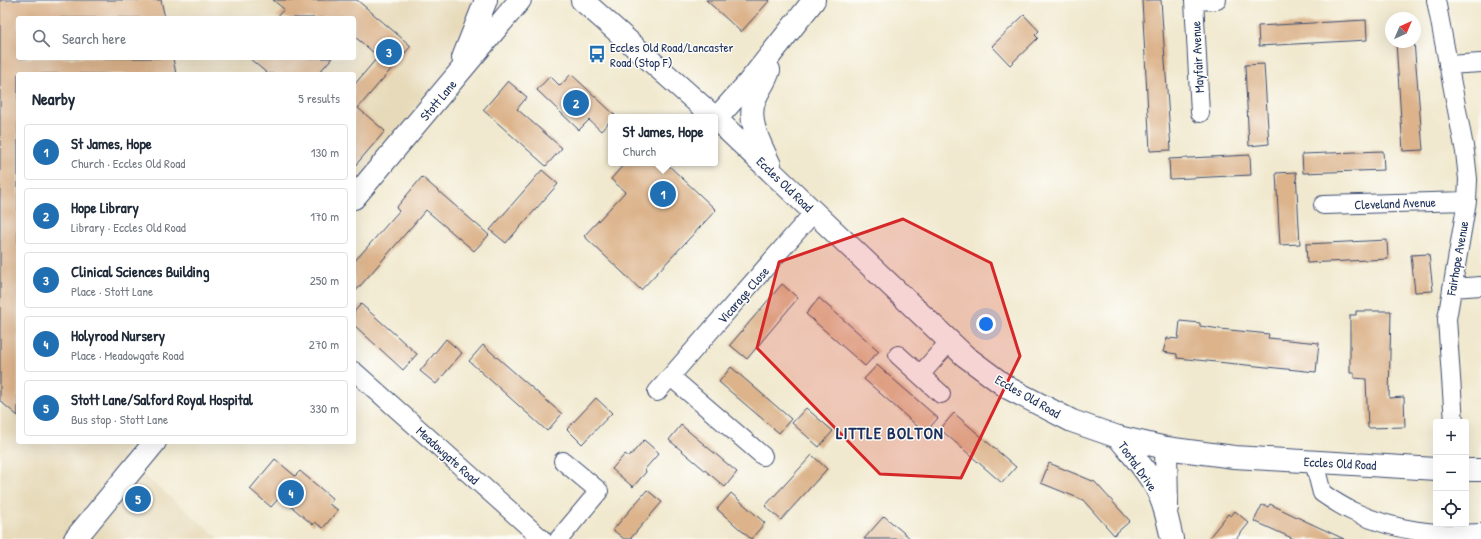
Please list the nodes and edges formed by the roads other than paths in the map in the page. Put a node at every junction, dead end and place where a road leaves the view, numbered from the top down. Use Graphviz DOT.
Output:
graph roads {
  1 [pos="486,0"];
  2 [pos="520,0"];
  3 [pos="582,0"];
  4 [pos="814,0"];
  5 [pos="1217,0"];
  6 [pos="1436,0"];
  7 [pos="1194,1"];
  8 [pos="776,48"];
  9 [pos="1481,63"];
  10 [pos="1448,65"];
  11 [pos="454,79"];
  12 [pos="1200,113"];
  13 [pos="710,114"];
  14 [pos="718,115"];
  15 [pos="718,121"];
  16 [pos="774,173"];
  17 [pos="356,196"];
  18 [pos="1467,201"];
  19 [pos="1323,205"];
  20 [pos="814,212"];
  21 [pos="1481,286"];
  22 [pos="1452,288"];
  23 [pos="950,341"];
  24 [pos="898,355"];
  25 [pos="356,373"];
  26 [pos="920,375"];
  27 [pos="671,377"];
  28 [pos="657,392"];
  29 [pos="941,394"];
  30 [pos="1454,419"];
  31 [pos="1118,437"];
  32 [pos="153,444"];
  33 [pos="1166,448"];
  34 [pos="763,456"];
  35 [pos="564,460"];
  36 [pos="1314,462"];
  37 [pos="1433,469"];
  38 [pos="1469,470"];
  39 [pos="1481,470"];
  40 [pos="1167,517"];
  41 [pos="1481,534"];
  42 [pos="75,539"];
  43 [pos="542,539"];
  44 [pos="559,539"];
  45 [pos="1172,539"];
  1 -- 11 [label="main road"];
  2 -- 11 [label="main road, Stott Lane"];
  3 -- 13 [label="main road, Eccles Old Road"];
  4 -- 8 [label="main road"];
  5 -- 7 [label="street, Mayfair Avenue"];
  6 -- 10 [label="street, Fairhope Avenue"];
  7 -- 12 [label="street, Mayfair Avenue"];
  8 -- 14 [label="main road"];
  8 -- 16 [label="main road"];
  9 -- 10 [label="street"];
  10 -- 18 [label="street, Fairhope Avenue"];
  11 -- 17 [label="main road, Stott Lane"];
  15 -- 16 [label="main road, Eccles Old Road"];
  16 -- 20 [label="main road, Eccles Old Road"];
  18 -- 19 [label="street, Cleveland Avenue"];
  18 -- 22 [label="street, Fairhope Avenue"];
  20 -- 23 [label="main road, Eccles Old Road"];
  20 -- 27 [label="street, Vicarage Close"];
  21 -- 22 [label="street"];
  22 -- 30 [label="street, Fairhope Avenue"];
  23 -- 26 [label="street"];
  23 -- 31 [label="main road, Eccles Old Road"];
  24 -- 26 [label="street"];
  25 -- 43 [label="street, Meadowgate Road"];
  26 -- 29 [label="street"];
  27 -- 28 [label="street, Vicarage Close"];
  27 -- 34 [label="street"];
  31 -- 33 [label="main road, Eccles Old Road"];
  31 -- 40 [label="main road, Tootal Drive"];
  32 -- 42 [label="main road"];
  33 -- 36 [label="main road, Eccles Old Road"];
  33 -- 40 [label="main road, Tootal Drive"];
  35 -- 44 [label="street"];
  36 -- 37 [label="main road, Eccles Old Road"];
  36 -- 41 [label="street"];
  38 -- 39 [label="main road"];
  40 -- 45 [label="main road, Tootal Drive"];
}
